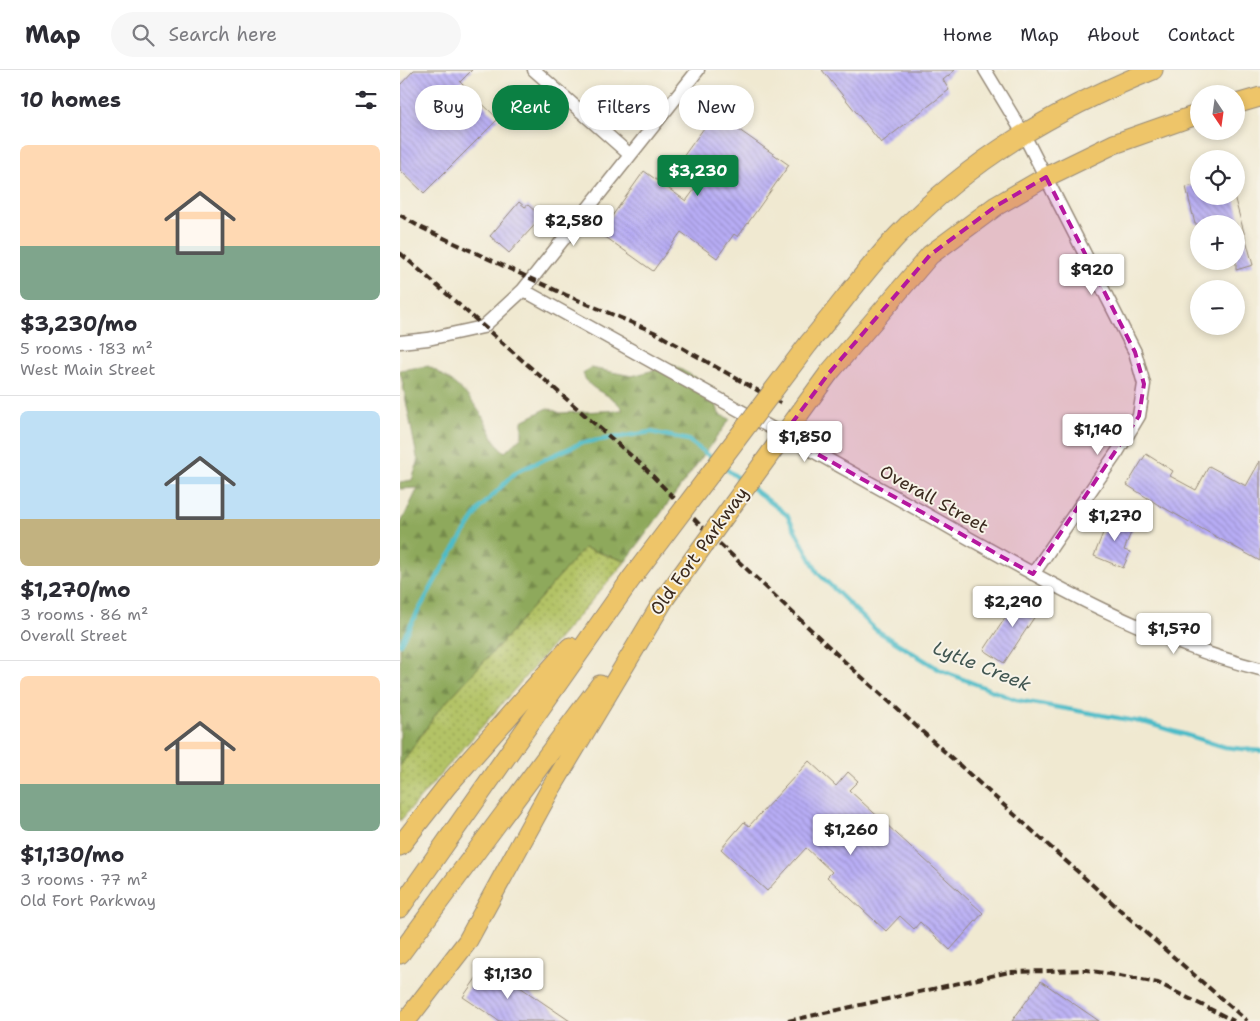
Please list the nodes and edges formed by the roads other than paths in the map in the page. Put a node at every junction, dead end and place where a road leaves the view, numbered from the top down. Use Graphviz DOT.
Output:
graph roads {
  1 [pos="534,70"];
  2 [pos="698,70"];
  3 [pos="985,70"];
  4 [pos="1153,70"];
  5 [pos="1260,97"];
  6 [pos="1245,101"];
  7 [pos="1190,117"];
  8 [pos="1023,133"];
  9 [pos="629,154"];
  10 [pos="1046,177"];
  11 [pos="523,290"];
  12 [pos="400,342"];
  13 [pos="1033,574"];
  14 [pos="631,579"];
  15 [pos="665,598"];
  16 [pos="1260,670"];
  17 [pos="400,846"];
  18 [pos="400,908"];
  19 [pos="400,954"];
  20 [pos="406,1021"];
  1 -- 9 [label="street"];
  2 -- 9 [label="street"];
  3 -- 8 [label="street"];
  4 -- 8 [label="main road, Old Fort Parkway"];
  5 -- 6 [label="main road"];
  7 -- 10 [label="main road, Old Fort Parkway"];
  8 -- 10 [label="street"];
  8 -- 14 [label="main road, Old Fort Parkway, bridge"];
  9 -- 11 [label="street"];
  10 -- 13 [label="street"];
  10 -- 15 [label="main road, Old Fort Parkway, bridge"];
  11 -- 12 [label="street"];
  11 -- 13 [label="street, Overall Street"];
  13 -- 16 [label="street, Overall Street"];
  14 -- 17 [label="main road"];
  14 -- 18 [label="main road, Old Fort Parkway"];
  15 -- 19 [label="main road, Old Fort Parkway"];
  15 -- 20 [label="main road"];
}
